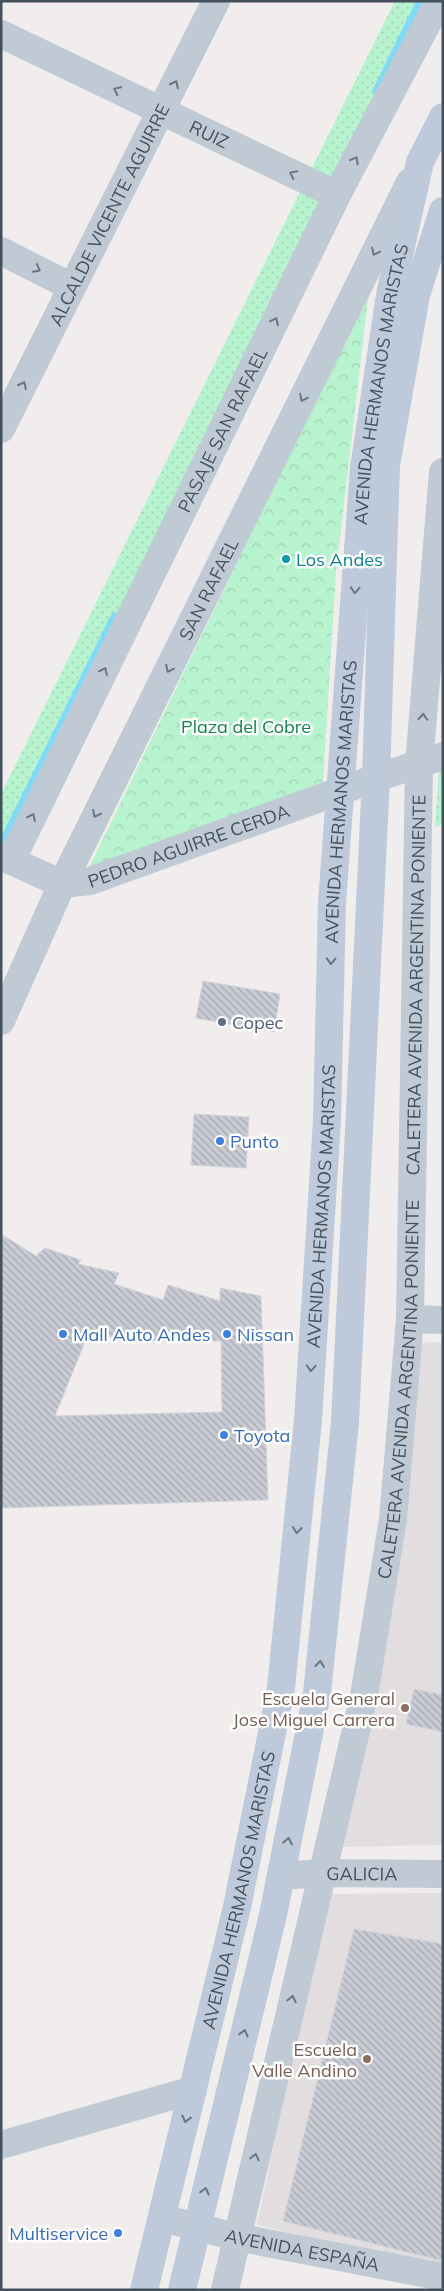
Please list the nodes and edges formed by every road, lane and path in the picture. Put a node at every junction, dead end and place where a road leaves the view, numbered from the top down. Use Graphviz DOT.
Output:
graph roads {
  1 [pos="216,1"];
  2 [pos="439,1"];
  3 [pos="1,34"];
  4 [pos="161,111"];
  5 [pos="443,117"];
  6 [pos="420,162"];
  7 [pos="337,195"];
  8 [pos="443,211"];
  9 [pos="1,251"];
  10 [pos="72,287"];
  11 [pos="1,429"];
  12 [pos="443,472"];
  13 [pos="431,761"];
  14 [pos="376,778"];
  15 [pos="340,790"];
  16 [pos="6,858"];
  17 [pos="62,884"];
  18 [pos="1,1021"];
  19 [pos="410,1319"];
  20 [pos="443,1320"];
  21 [pos="322,1873"];
  22 [pos="443,1874"];
  23 [pos="281,1876"];
  24 [pos="193,2090"];
  25 [pos="1,2145"];
  26 [pos="162,2218"];
  27 [pos="197,2227"];
  28 [pos="236,2237"];
  29 [pos="443,2277"];
  30 [pos="144,2290"];
  31 [pos="182,2290"];
  32 [pos="225,2290"];
  4 -- 1 [label="street, ALCALDE VICENTE AGUIRRE, one-way"];
  7 -- 2 [label="street, PASAJE SAN RAFAEL, one-way"];
  4 -- 3 [label="street, RUIZ, one-way"];
  7 -- 4 [label="street, RUIZ, one-way"];
  4 -- 10 [label="street, ALCALDE VICENTE AGUIRRE"];
  5 -- 6 [label="main road, AVENIDA HERMANOS MARISTAS"];
  6 -- 15 [label="main road, AVENIDA HERMANOS MARISTAS, one-way"];
  6 -- 17 [label="street, SAN RAFAEL, one-way"];
  16 -- 7 [label="street, PASAJE SAN RAFAEL, one-way"];
  8 -- 14 [label="main road, AVENIDA HERMANOS MARISTAS"];
  9 -- 10 [label="street, one-way"];
  11 -- 10 [label="street, ALCALDE VICENTE AGUIRRE, one-way"];
  13 -- 12 [label="street, CALETERA AVENIDA ARGENTINA PONIENTE, one-way"];
  13 -- 14 [label="street, PEDRO AGUIRRE CERDA"];
  13 -- 19 [label="street, CALETERA AVENIDA ARGENTINA PONIENTE"];
  14 -- 15 [label="street, PEDRO AGUIRRE CERDA"];
  23 -- 14 [label="main road, AVENIDA HERMANOS MARISTAS, one-way"];
  15 -- 17 [label="street, PEDRO AGUIRRE CERDA"];
  15 -- 24 [label="main road, AVENIDA HERMANOS MARISTAS, one-way"];
  16 -- 17 [label="street, PEDRO AGUIRRE CERDA"];
  17 -- 18 [label="street, SAN RAFAEL"];
  19 -- 20 [label="street"];
  19 -- 21 [label="street, CALETERA AVENIDA ARGENTINA PONIENTE"];
  21 -- 22 [label="street, GALICIA"];
  21 -- 23 [label="street, GALICIA"];
  28 -- 21 [label="street, CALETERA AVENIDA ARGENTINA PONIENTE, one-way"];
  27 -- 23 [label="main road, AVENIDA HERMANOS MARISTAS, one-way"];
  24 -- 25 [label="street"];
  24 -- 26 [label="main road, AVENIDA HERMANOS MARISTAS, one-way"];
  26 -- 27 [label="street, AVENIDA ESPAÑA"];
  26 -- 30 [label="main road, AVENIDA HERMANOS MARISTAS"];
  27 -- 28 [label="street, AVENIDA ESPAÑA"];
  27 -- 31 [label="main road, AVENIDA HERMANOS MARISTAS"];
  28 -- 29 [label="street, AVENIDA ESPAÑA"];
  28 -- 32 [label="street, CALETERA AVENIDA ARGENTINA PONIENTE"];
}
